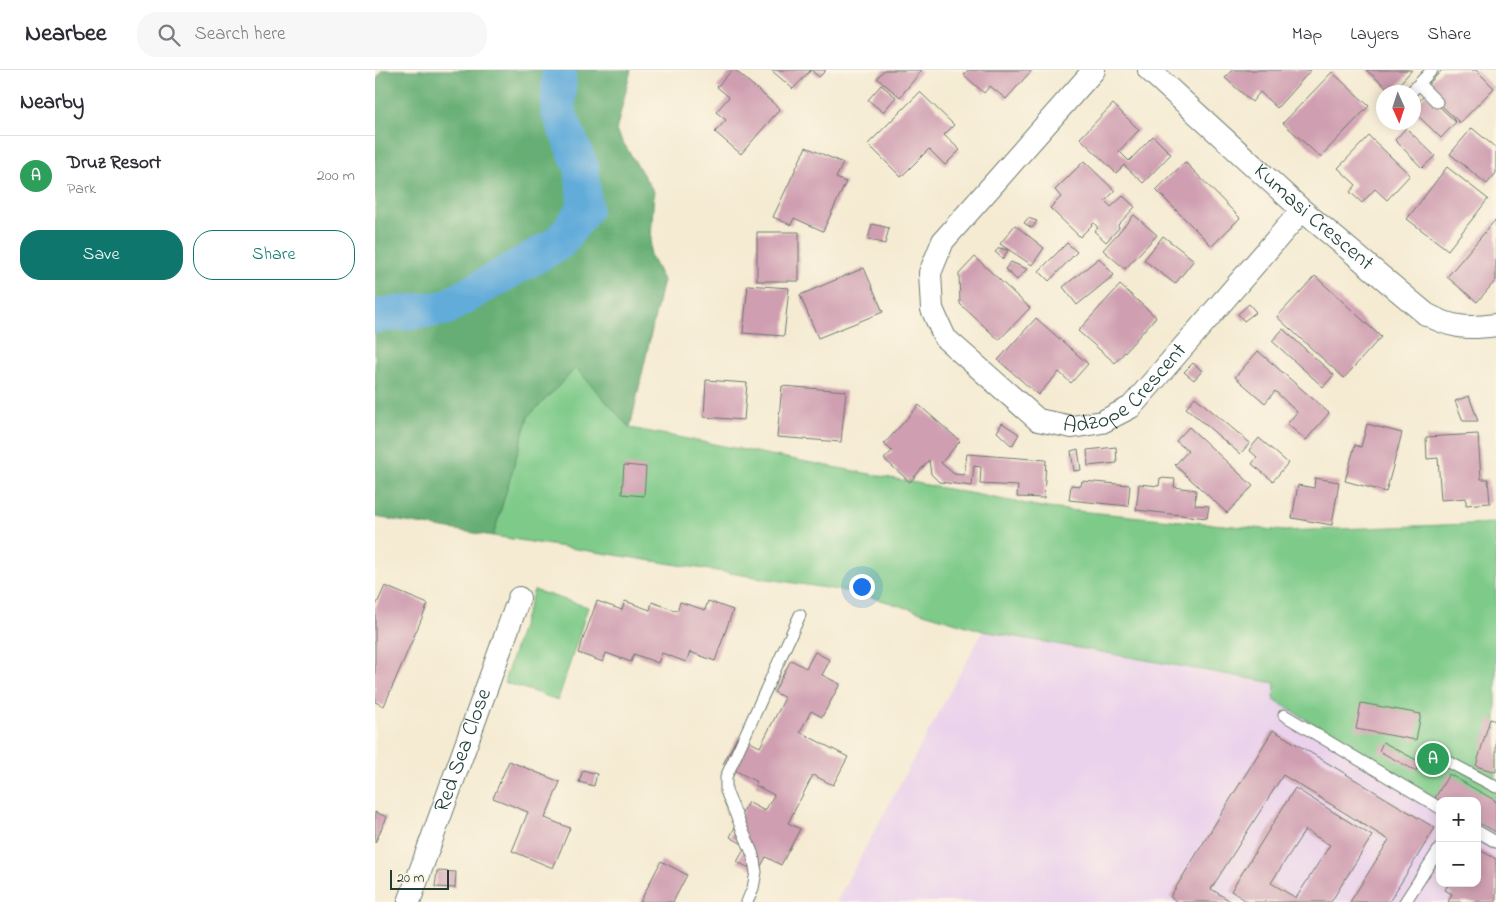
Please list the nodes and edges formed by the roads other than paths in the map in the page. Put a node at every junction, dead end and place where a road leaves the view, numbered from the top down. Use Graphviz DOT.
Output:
graph roads {
  1 [pos="1094,70"];
  2 [pos="1149,70"];
  3 [pos="1432,70"];
  4 [pos="1418,85"];
  5 [pos="1421,92"];
  6 [pos="1437,102"];
  7 [pos="1302,210"];
  8 [pos="1496,325"];
  9 [pos="519,598"];
  10 [pos="800,615"];
  11 [pos="1284,715"];
  12 [pos="1443,759"];
  13 [pos="1496,786"];
  14 [pos="1436,806"];
  15 [pos="1481,833"];
  16 [pos="1496,842"];
  17 [pos="1436,854"];
  18 [pos="409,902"];
  19 [pos="747,902"];
  20 [pos="1405,902"];
  1 -- 7 [label="street, Adzope Crescent"];
  2 -- 7 [label="street, Kumasi Crescent"];
  3 -- 4 [label="lane"];
  5 -- 6 [label="lane"];
  7 -- 8 [label="street, Kumasi Crescent"];
  9 -- 18 [label="street, Red Sea Close"];
  10 -- 19 [label="lane"];
  11 -- 14 [label="lane"];
  12 -- 13 [label="lane"];
  15 -- 16 [label="lane"];
  17 -- 20 [label="lane"];
}
